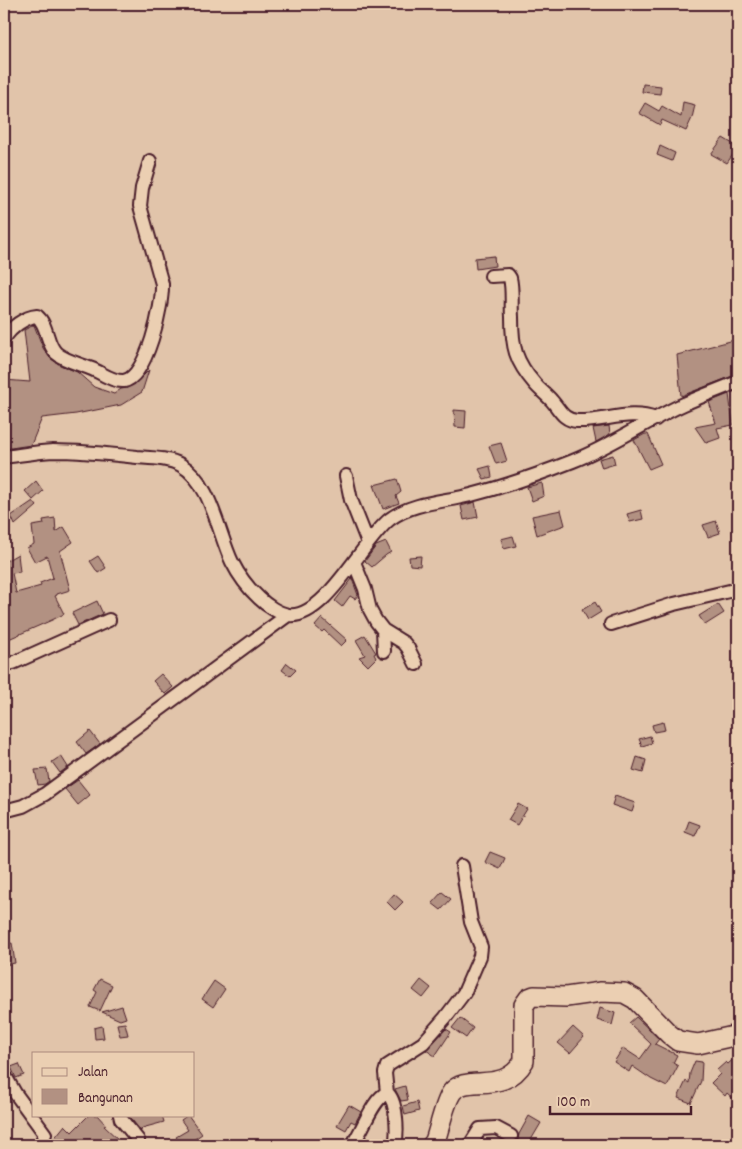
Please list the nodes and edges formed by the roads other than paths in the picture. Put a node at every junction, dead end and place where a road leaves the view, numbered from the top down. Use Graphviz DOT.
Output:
graph roads {
  1 [pos="150,161"];
  2 [pos="491,276"];
  3 [pos="4,338"];
  4 [pos="738,382"];
  5 [pos="656,419"];
  6 [pos="4,457"];
  7 [pos="346,476"];
  8 [pos="368,543"];
  9 [pos="354,562"];
  10 [pos="738,589"];
  11 [pos="288,615"];
  12 [pos="109,620"];
  13 [pos="611,624"];
  14 [pos="384,630"];
  15 [pos="384,651"];
  16 [pos="416,664"];
  17 [pos="4,665"];
  18 [pos="4,811"];
  19 [pos="462,866"];
  20 [pos="738,1036"];
  21 [pos="4,1074"];
  22 [pos="386,1093"];
  23 [pos="120,1116"];
  24 [pos="511,1136"];
  25 [pos="43,1145"];
  26 [pos="138,1145"];
  27 [pos="352,1145"];
  28 [pos="395,1145"];
  29 [pos="432,1145"];
  30 [pos="470,1145"];
  1 -- 3 [label="street"];
  2 -- 5 [label="street"];
  4 -- 5 [label="street"];
  5 -- 8 [label="street"];
  6 -- 11 [label="street"];
  7 -- 8 [label="street"];
  8 -- 9 [label="street"];
  9 -- 11 [label="street"];
  9 -- 14 [label="street"];
  10 -- 13 [label="street"];
  11 -- 18 [label="street"];
  12 -- 17 [label="street"];
  14 -- 15 [label="street"];
  14 -- 16 [label="street"];
  19 -- 22 [label="street"];
  20 -- 29 [label="highway"];
  21 -- 25 [label="street"];
  22 -- 27 [label="street"];
  22 -- 28 [label="street"];
  23 -- 26 [label="street"];
  24 -- 30 [label="street"];
}
